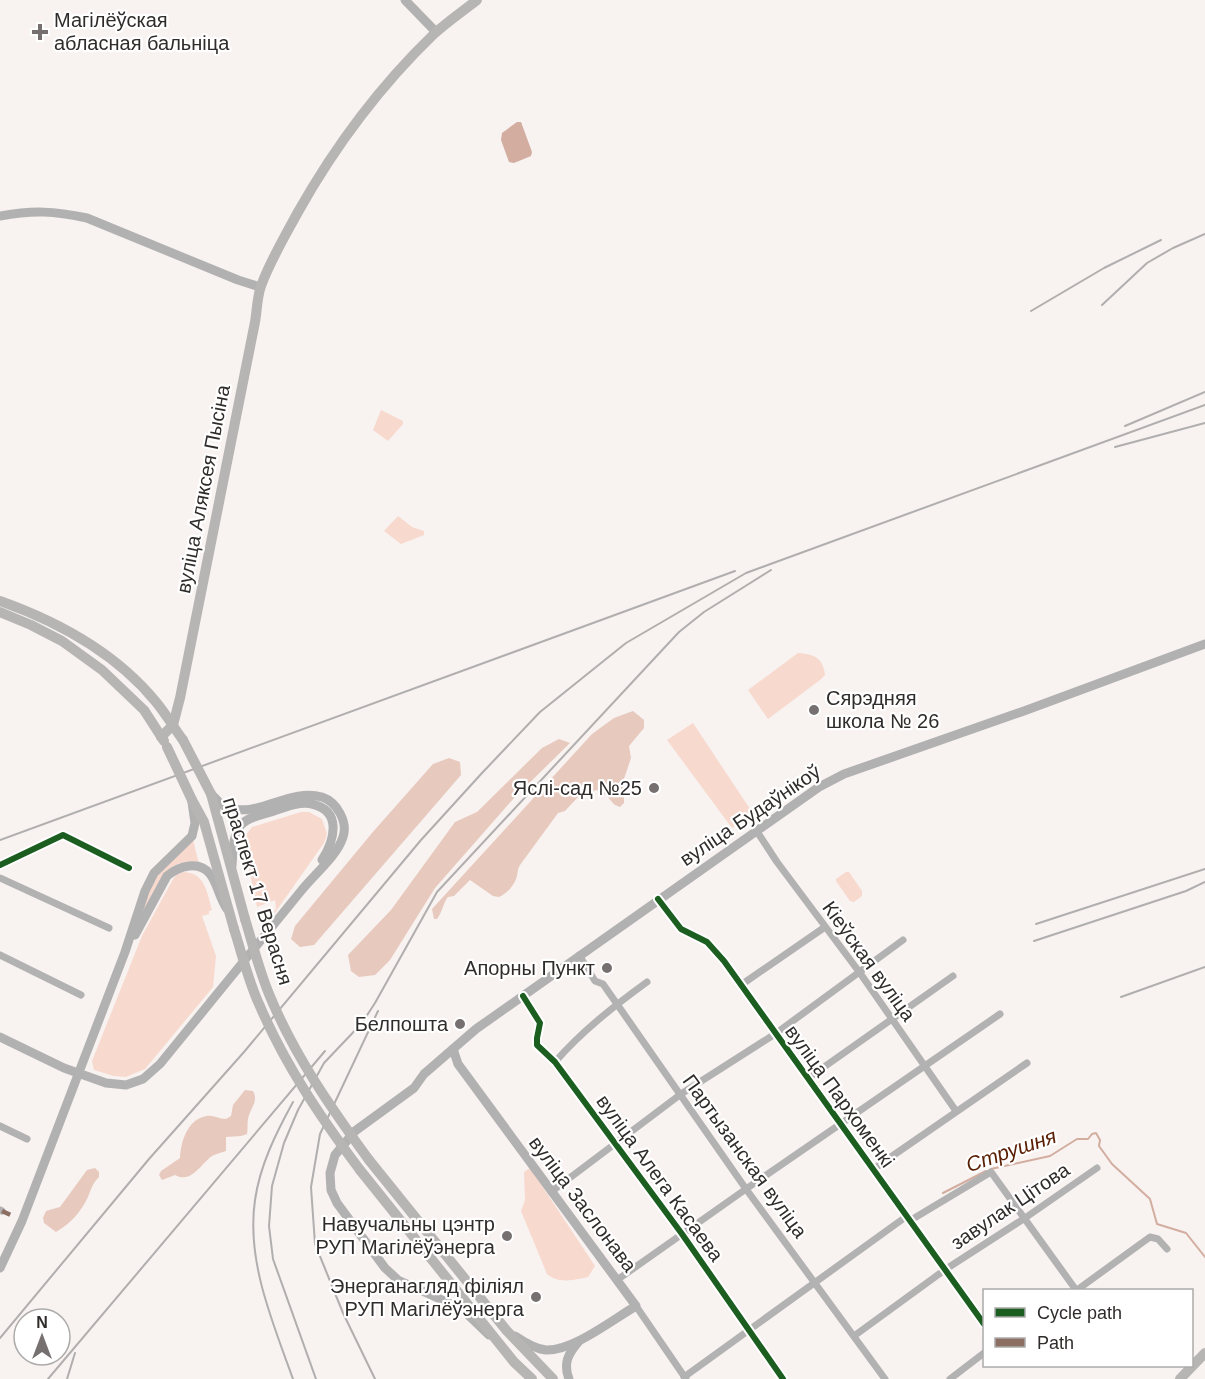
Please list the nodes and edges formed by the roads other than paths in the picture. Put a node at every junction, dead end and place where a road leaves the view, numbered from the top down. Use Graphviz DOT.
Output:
graph roads {
  1 [pos="405,0"];
  2 [pos="477,0"];
  3 [pos="436,32"];
  4 [pos="0,216"];
  5 [pos="260,287"];
  6 [pos="0,601"];
  7 [pos="0,612"];
  8 [pos="1205,644"];
  9 [pos="180,698"];
  10 [pos="157,703"];
  11 [pos="173,725"];
  12 [pos="164,742"];
  13 [pos="211,794"];
  14 [pos="192,800"];
  15 [pos="756,830"];
  16 [pos="0,865"];
  17 [pos="129,868"];
  18 [pos="232,869"];
  19 [pos="0,878"];
  20 [pos="308,882"];
  21 [pos="658,899"];
  22 [pos="228,911"];
  23 [pos="825,927"];
  24 [pos="109,928"];
  25 [pos="903,940"];
  26 [pos="125,952"];
  27 [pos="0,955"];
  28 [pos="579,955"];
  29 [pos="860,973"];
  30 [pos="953,976"];
  31 [pos="647,982"];
  32 [pos="741,985"];
  33 [pos="81,994"];
  34 [pos="523,996"];
  35 [pos="617,1004"];
  36 [pos="1000,1014"];
  37 [pos="892,1020"];
  38 [pos="775,1034"];
  39 [pos="0,1036"];
  40 [pos="453,1049"];
  41 [pos="555,1062"];
  42 [pos="1027,1062"];
  43 [pos="924,1066"];
  44 [pos="79,1072"];
  45 [pos="807,1079"];
  46 [pos="681,1094"];
  47 [pos="956,1111"];
  48 [pos="840,1124"];
  49 [pos="0,1126"];
  50 [pos="27,1139"];
  51 [pos="615,1144"];
  52 [pos="1097,1167"];
  53 [pos="872,1170"];
  54 [pos="746,1189"];
  55 [pos="551,1192"];
  56 [pos="909,1218"];
  57 [pos="1025,1218"];
  58 [pos="682,1234"];
  59 [pos="1167,1249"];
  60 [pos="0,1268"];
  61 [pos="946,1269"];
  62 [pos="617,1280"];
  63 [pos="815,1281"];
  64 [pos="1075,1289"];
  65 [pos="1077,1289"];
  66 [pos="636,1306"];
  67 [pos="983,1323"];
  68 [pos="748,1330"];
  69 [pos="507,1331"];
  70 [pos="855,1336"];
  71 [pos="580,1340"];
  72 [pos="497,1341"];
  73 [pos="1205,1353"];
  74 [pos="983,1354"];
  75 [pos="1193,1365"];
  76 [pos="1192,1367"];
  77 [pos="685,1378"];
  78 [pos="532,1379"];
  79 [pos="553,1379"];
  80 [pos="569,1379"];
  81 [pos="783,1379"];
  82 [pos="885,1379"];
  83 [pos="950,1379"];
  84 [pos="1180,1379"];
  1 -- 3 [label="main road"];
  2 -- 3 [label="main road, вуліца Аляксея Пысіна"];
  3 -- 5 [label="main road, вуліца Аляксея Пысіна"];
  4 -- 5 [label="main road"];
  5 -- 9 [label="main road, вуліца Аляксея Пысіна"];
  6 -- 10 [label="main road, праспект 17 Верасня"];
  7 -- 12 [label="main road, праспект 17 Верасня"];
  8 -- 15 [label="main road, вуліца Будаўнікоў"];
  9 -- 10 [label="main road"];
  9 -- 11 [label="main road, вуліца Аляксея Пысіна"];
  10 -- 11 [label="main road, праспект 17 Верасня"];
  11 -- 12 [label="main road"];
  11 -- 13 [label="main road, праспект 17 Верасня, bridge"];
  12 -- 14 [label="main road, праспект 17 Верасня, bridge"];
  13 -- 18 [label="main road, праспект 17 Верасня"];
  13 -- 20 [label="main road"];
  14 -- 22 [label="main road, праспект 17 Верасня"];
  14 -- 26 [label="main road"];
  15 -- 21 [label="main road, вуліца Будаўнікоў"];
  15 -- 23 [label="street, Кіеўская вуліца"];
  16 -- 17 [label="street"];
  18 -- 20 [label="main road"];
  18 -- 69 [label="main road, праспект 17 Верасня, bridge"];
  19 -- 24 [label="street"];
  20 -- 44 [label="main road"];
  21 -- 28 [label="main road, вуліца Будаўнікоў"];
  21 -- 32 [label="street, вуліца Пархоменкі"];
  22 -- 26 [label="main road"];
  22 -- 72 [label="main road, праспект 17 Верасня, bridge"];
  23 -- 29 [label="street, Кіеўская вуліца"];
  23 -- 32 [label="street"];
  25 -- 29 [label="street"];
  26 -- 44 [label="main road"];
  27 -- 33 [label="street"];
  28 -- 34 [label="main road, вуліца Будаўнікоў"];
  28 -- 35 [label="street, Партызанская вуліца"];
  29 -- 37 [label="street, Кіеўская вуліца"];
  29 -- 38 [label="street"];
  30 -- 37 [label="street"];
  31 -- 35 [label="street"];
  32 -- 38 [label="street, вуліца Пархоменкі"];
  34 -- 40 [label="main road, вуліца Будаўнікоў"];
  34 -- 41 [label="street, вуліца Алега Касаева"];
  35 -- 41 [label="street"];
  35 -- 46 [label="street, Партызанская вуліца"];
  36 -- 43 [label="street"];
  37 -- 43 [label="street, Кіеўская вуліца"];
  37 -- 45 [label="street"];
  38 -- 45 [label="street, вуліца Пархоменкі"];
  38 -- 46 [label="street"];
  39 -- 44 [label="main road"];
  40 -- 55 [label="main road, вуліца Заслонава"];
  40 -- 72 [label="main road, вуліца Будаўнікоў"];
  41 -- 51 [label="street, вуліца Алега Касаева"];
  42 -- 47 [label="street"];
  43 -- 47 [label="street, Кіеўская вуліца"];
  43 -- 48 [label="street"];
  44 -- 60 [label="main road"];
  45 -- 48 [label="street, вуліца Пархоменкі"];
  46 -- 51 [label="street"];
  46 -- 54 [label="street, Партызанская вуліца"];
  47 -- 53 [label="street"];
  48 -- 53 [label="street, вуліца Пархоменкі"];
  48 -- 54 [label="street"];
  49 -- 50 [label="street"];
  51 -- 55 [label="street"];
  51 -- 58 [label="street, вуліца Алега Касаева"];
  52 -- 57 [label="street, завулак Цітова"];
  53 -- 56 [label="street, вуліца Пархоменкі"];
  54 -- 58 [label="street"];
  54 -- 63 [label="street, Партызанская вуліца"];
  55 -- 62 [label="main road, вуліца Заслонава"];
  56 -- 57 [label="street"];
  56 -- 61 [label="street, вуліца Пархоменкі"];
  56 -- 63 [label="street"];
  57 -- 61 [label="street, завулак Цітова"];
  57 -- 64 [label="street"];
  58 -- 62 [label="street"];
  58 -- 68 [label="street, вуліца Алега Касаева"];
  59 -- 65 [label="street"];
  61 -- 67 [label="street, вуліца Пархоменкі"];
  61 -- 70 [label="street, завулак Цітова"];
  62 -- 66 [label="main road, вуліца Заслонава"];
  63 -- 68 [label="street"];
  63 -- 70 [label="street, Партызанская вуліца"];
  66 -- 71 [label="main road"];
  66 -- 77 [label="street, вуліца Заслонава"];
  68 -- 77 [label="street"];
  68 -- 81 [label="street, вуліца Алега Касаева"];
  69 -- 71 [label="main road"];
  69 -- 79 [label="main road, праспект 17 Верасня"];
  70 -- 82 [label="street, Партызанская вуліца"];
  71 -- 80 [label="main road"];
  72 -- 78 [label="main road, праспект 17 Верасня"];
  73 -- 75 [label="main road"];
  74 -- 83 [label="street"];
  76 -- 84 [label="main road"];
}
